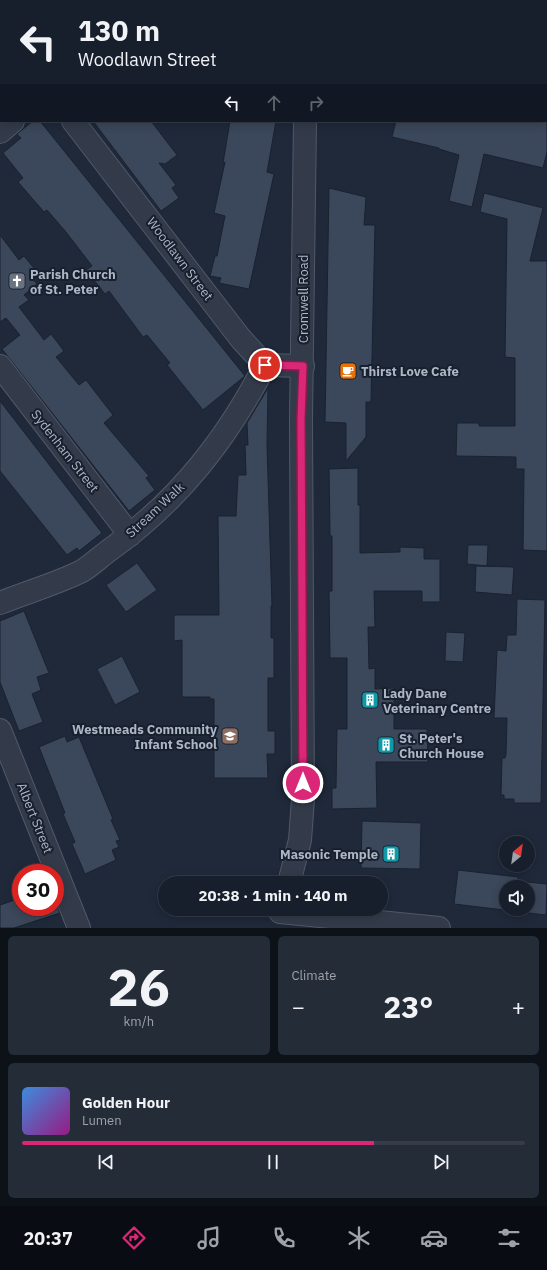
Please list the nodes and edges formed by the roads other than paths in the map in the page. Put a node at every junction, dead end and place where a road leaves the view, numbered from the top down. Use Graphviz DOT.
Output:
graph roads {
  1 [pos="12,122"];
  2 [pos="74,122"];
  3 [pos="305,122"];
  4 [pos="0,132"];
  5 [pos="265,365"];
  6 [pos="0,366"];
  7 [pos="303,366"];
  8 [pos="130,535"];
  9 [pos="0,603"];
  10 [pos="0,730"];
  11 [pos="291,876"];
  12 [pos="277,916"];
  13 [pos="79,928"];
  14 [pos="439,928"];
  1 -- 4 [label="street"];
  2 -- 5 [label="street, Woodlawn Street"];
  3 -- 7 [label="street, Cromwell Road"];
  5 -- 7 [label="street"];
  5 -- 8 [label="street, Stream Walk"];
  6 -- 8 [label="street, Sydenham Street"];
  7 -- 11 [label="street, Cromwell Road"];
  8 -- 9 [label="street, Stream Walk"];
  10 -- 13 [label="street, Albert Street"];
  12 -- 14 [label="street"];
}
